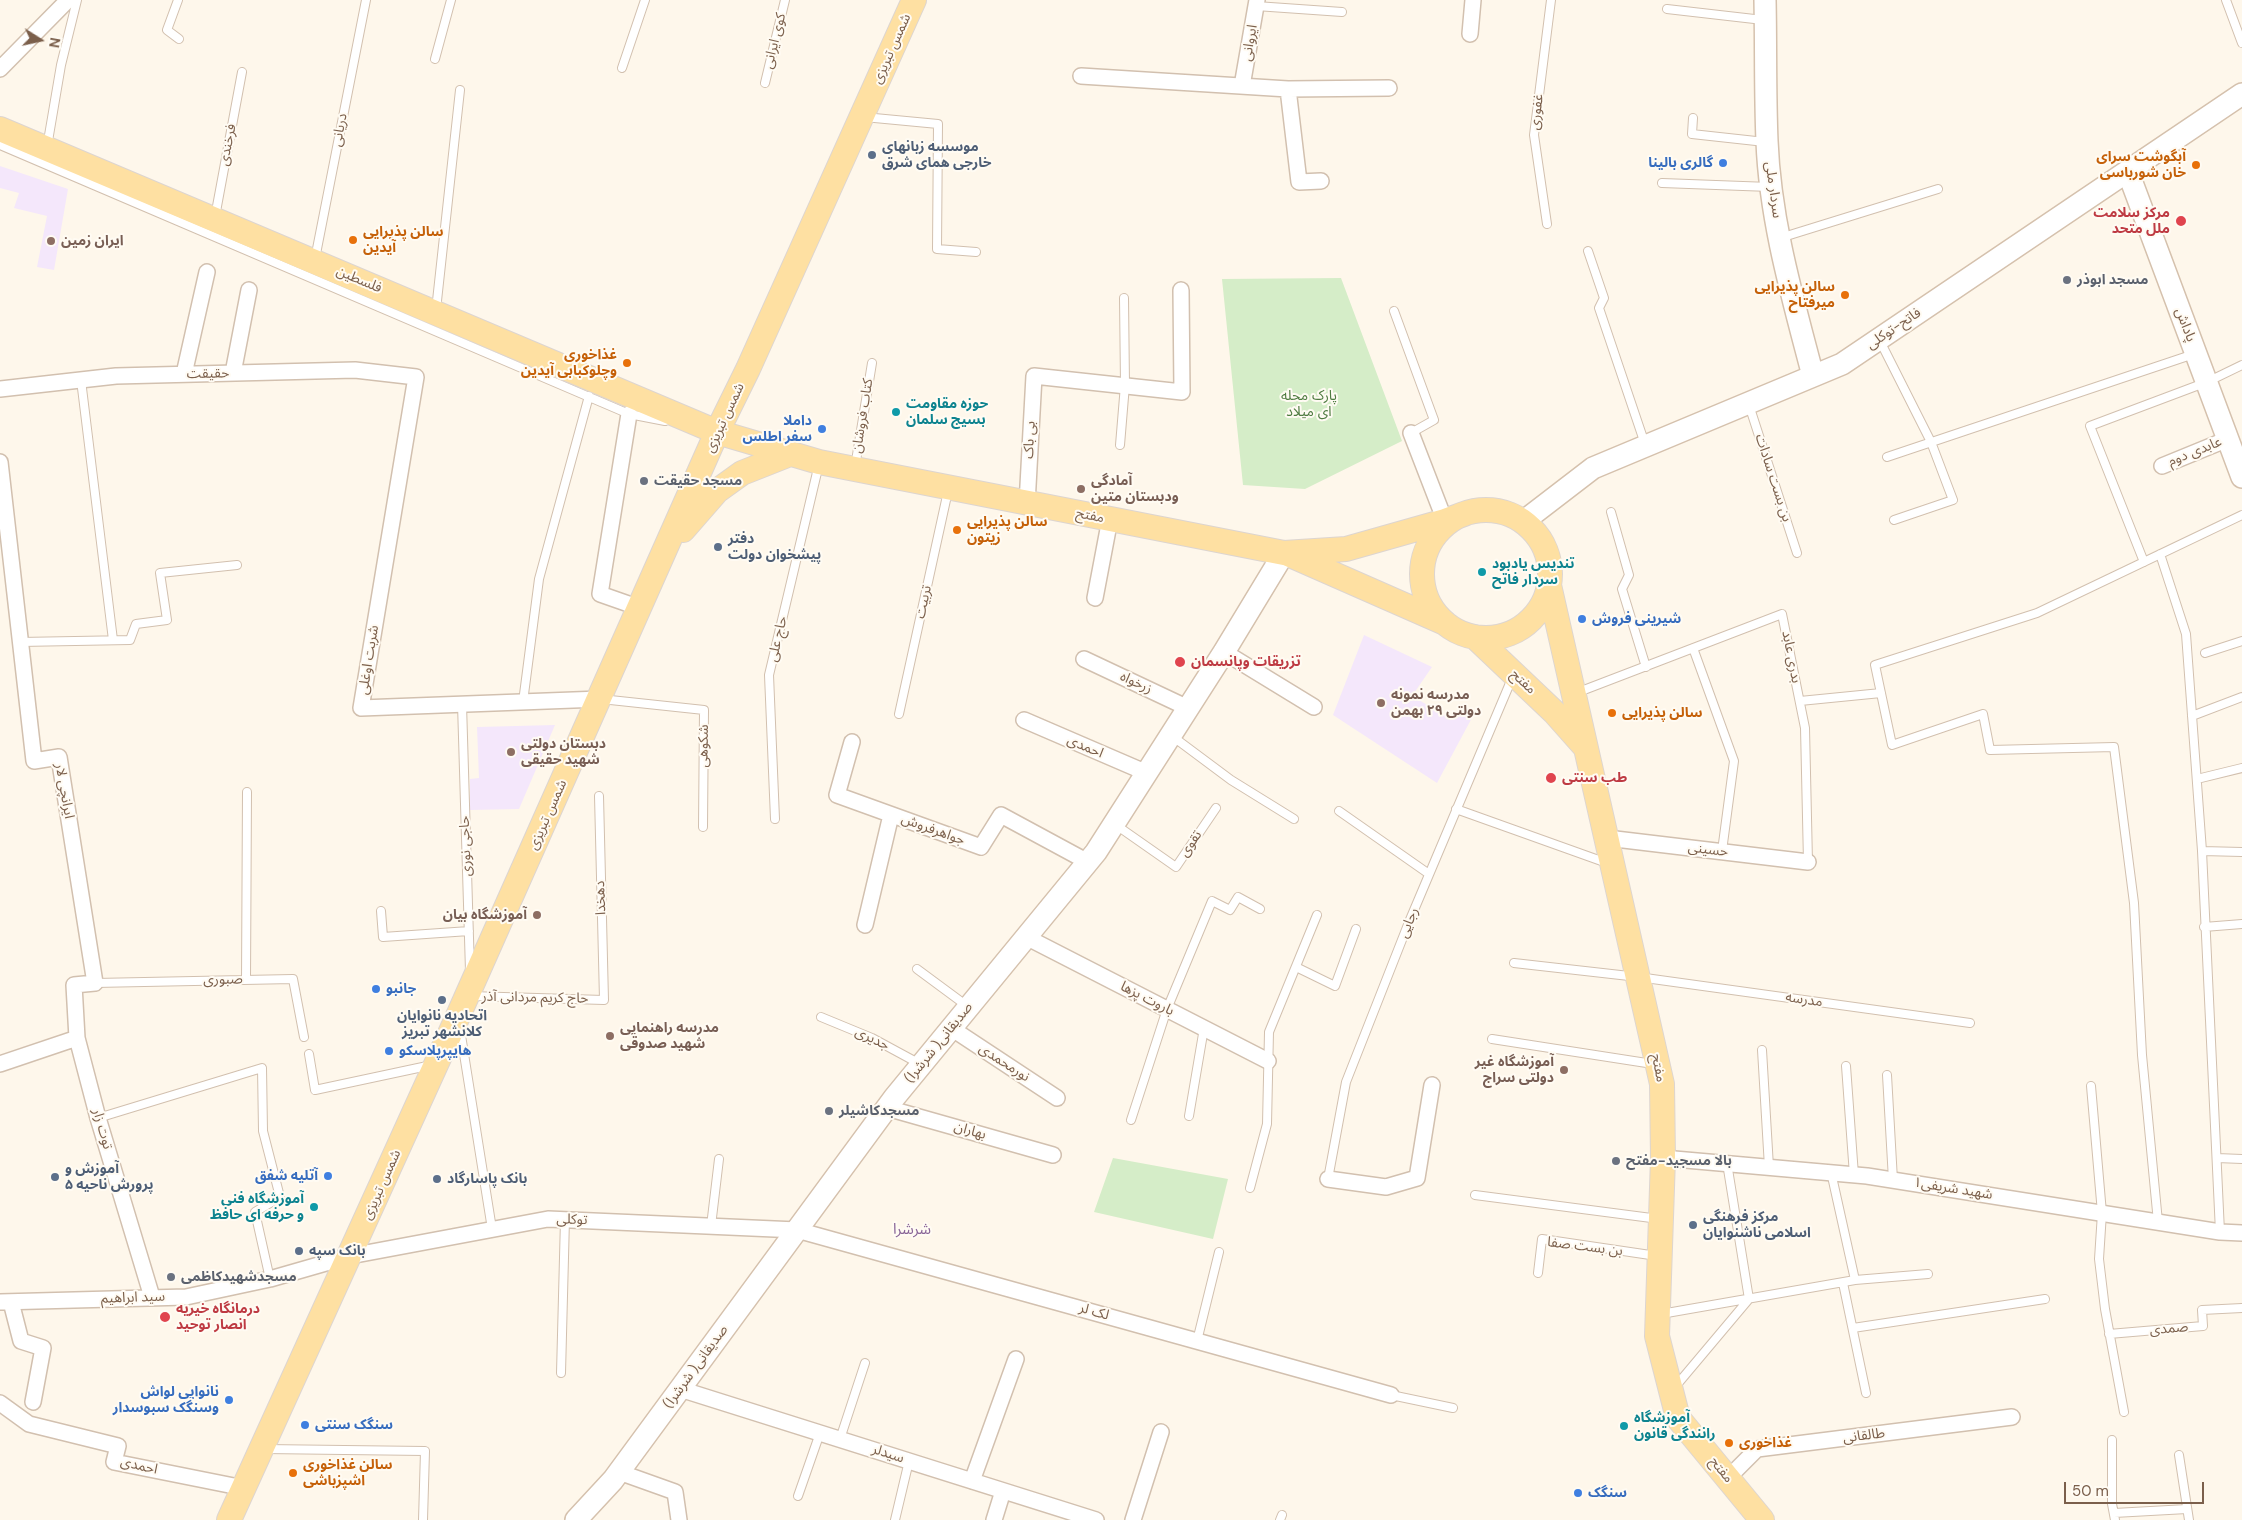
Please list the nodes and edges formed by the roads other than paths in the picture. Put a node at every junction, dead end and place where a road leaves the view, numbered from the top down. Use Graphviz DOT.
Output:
graph roads {
  1 [pos="68,0"];
  2 [pos="77,0"];
  3 [pos="178,0"];
  4 [pos="366,0"];
  5 [pos="451,0"];
  6 [pos="645,0"];
  7 [pos="785,0"];
  8 [pos="914,0"];
  9 [pos="1473,0"];
  10 [pos="1551,0"];
  11 [pos="2226,0"];
  12 [pos="1256,3"];
  13 [pos="1667,9"];
  14 [pos="1765,10"];
  15 [pos="1342,12"];
  16 [pos="1470,34"];
  17 [pos="179,38"];
  18 [pos="2242,43"];
  19 [pos="435,59"];
  20 [pos="622,68"];
  21 [pos="0,69"];
  22 [pos="242,72"];
  23 [pos="1082,76"];
  24 [pos="765,83"];
  25 [pos="1242,86"];
  26 [pos="1389,88"];
  27 [pos="1288,89"];
  28 [pos="460,90"];
  29 [pos="2240,100"];
  30 [pos="862,117"];
  31 [pos="1693,118"];
  32 [pos="0,129"];
  33 [pos="1767,142"];
  34 [pos="0,145"];
  35 [pos="46,148"];
  36 [pos="2128,172"];
  37 [pos="1321,181"];
  38 [pos="1662,183"];
  39 [pos="1772,187"];
  40 [pos="1938,189"];
  41 [pos="214,219"];
  42 [pos="1548,224"];
  43 [pos="1780,238"];
  44 [pos="1588,251"];
  45 [pos="976,252"];
  46 [pos="314,261"];
  47 [pos="207,272"];
  48 [pos="248,290"];
  49 [pos="1180,290"];
  50 [pos="1124,298"];
  51 [pos="1394,311"];
  52 [pos="435,312"];
  53 [pos="1879,339"];
  54 [pos="2196,353"];
  55 [pos="872,363"];
  56 [pos="2242,365"];
  57 [pos="233,373"];
  58 [pos="184,374"];
  59 [pos="1813,376"];
  60 [pos="416,377"];
  61 [pos="81,380"];
  62 [pos="2207,382"];
  63 [pos="1125,385"];
  64 [pos="0,389"];
  65 [pos="588,396"];
  66 [pos="1748,403"];
  67 [pos="629,414"];
  68 [pos="717,432"];
  69 [pos="1411,433"];
  70 [pos="1931,442"];
  71 [pos="2231,442"];
  72 [pos="1120,446"];
  73 [pos="1645,446"];
  74 [pos="790,454"];
  75 [pos="1887,457"];
  76 [pos="0,462"];
  77 [pos="819,462"];
  78 [pos="2162,466"];
  79 [pos="855,469"];
  80 [pos="2242,477"];
  81 [pos="948,488"];
  82 [pos="1027,504"];
  83 [pos="1611,512"];
  84 [pos="2242,515"];
  85 [pos="1454,518"];
  86 [pos="1110,519"];
  87 [pos="1894,520"];
  88 [pos="1524,521"];
  89 [pos="1284,553"];
  90 [pos="1798,553"];
  91 [pos="2160,554"];
  92 [pos="2144,562"];
  93 [pos="237,565"];
  94 [pos="659,567"];
  95 [pos="1549,585"];
  96 [pos="1095,598"];
  97 [pos="640,608"];
  98 [pos="1446,624"];
  99 [pos="1476,637"];
  100 [pos="113,640"];
  101 [pos="2242,641"];
  102 [pos="20,642"];
  103 [pos="1693,648"];
  104 [pos="1224,652"];
  105 [pos="2205,653"];
  106 [pos="1084,659"];
  107 [pos="1646,667"];
  108 [pos="1514,674"];
  109 [pos="1881,693"];
  110 [pos="1574,694"];
  111 [pos="2242,698"];
  112 [pos="600,699"];
  113 [pos="1800,701"];
  114 [pos="523,702"];
  115 [pos="462,704"];
  116 [pos="1314,707"];
  117 [pos="1188,708"];
  118 [pos="899,714"];
  119 [pos="2192,716"];
  120 [pos="1024,720"];
  121 [pos="1171,735"];
  122 [pos="852,742"];
  123 [pos="1588,750"];
  124 [pos="2242,768"];
  125 [pos="1147,773"];
  126 [pos="2197,779"];
  127 [pos="247,792"];
  128 [pos="599,796"];
  129 [pos="1216,808"];
  130 [pos="1456,809"];
  131 [pos="1339,811"];
  132 [pos="892,815"];
  133 [pos="775,819"];
  134 [pos="1294,819"];
  135 [pos="1114,824"];
  136 [pos="702,827"];
  137 [pos="1607,838"];
  138 [pos="1722,851"];
  139 [pos="2202,851"];
  140 [pos="2242,852"];
  141 [pos="1088,862"];
  142 [pos="1808,862"];
  143 [pos="1614,865"];
  144 [pos="1429,874"];
  145 [pos="1260,909"];
  146 [pos="381,911"];
  147 [pos="1317,915"];
  148 [pos="2242,924"];
  149 [pos="865,925"];
  150 [pos="2204,927"];
  151 [pos="1356,929"];
  152 [pos="469,931"];
  153 [pos="1026,937"];
  154 [pos="1514,963"];
  155 [pos="1296,967"];
  156 [pos="917,969"];
  157 [pos="1638,977"];
  158 [pos="246,980"];
  159 [pos="95,984"];
  160 [pos="465,1000"];
  161 [pos="604,1000"];
  162 [pos="968,1007"];
  163 [pos="1167,1009"];
  164 [pos="821,1017"];
  165 [pos="1970,1023"];
  166 [pos="952,1028"];
  167 [pos="1204,1028"];
  168 [pos="304,1037"];
  169 [pos="77,1038"];
  170 [pos="1492,1039"];
  171 [pos="1762,1050"];
  172 [pos="309,1054"];
  173 [pos="1268,1061"];
  174 [pos="0,1064"];
  175 [pos="436,1064"];
  176 [pos="922,1065"];
  177 [pos="1658,1065"];
  178 [pos="1846,1066"];
  179 [pos="1887,1076"];
  180 [pos="1432,1085"];
  181 [pos="2091,1086"];
  182 [pos="1057,1098"];
  183 [pos="887,1108"];
  184 [pos="1188,1116"];
  185 [pos="98,1118"];
  186 [pos="1131,1120"];
  187 [pos="1053,1155"];
  188 [pos="719,1158"];
  189 [pos="1663,1158"];
  190 [pos="2217,1158"];
  191 [pos="2242,1159"];
  192 [pos="1727,1163"];
  193 [pos="1769,1167"];
  194 [pos="1830,1172"];
  195 [pos="1854,1174"];
  196 [pos="1328,1179"];
  197 [pos="1893,1180"];
  198 [pos="1250,1188"];
  199 [pos="1474,1195"];
  200 [pos="2102,1213"];
  201 [pos="1660,1219"];
  202 [pos="565,1220"];
  203 [pos="2158,1222"];
  204 [pos="711,1226"];
  205 [pos="492,1229"];
  206 [pos="797,1230"];
  207 [pos="2220,1232"];
  208 [pos="2242,1233"];
  209 [pos="1218,1252"];
  210 [pos="350,1256"];
  211 [pos="1659,1257"];
  212 [pos="1538,1273"];
  213 [pos="1928,1274"];
  214 [pos="270,1279"];
  215 [pos="1855,1280"];
  216 [pos="1843,1282"];
  217 [pos="152,1298"];
  218 [pos="1749,1299"];
  219 [pos="2045,1299"];
  220 [pos="6,1302"];
  221 [pos="2242,1308"];
  222 [pos="1657,1314"];
  223 [pos="1853,1328"];
  224 [pos="2110,1334"];
  225 [pos="1197,1341"];
  226 [pos="1016,1359"];
  227 [pos="865,1363"];
  228 [pos="561,1373"];
  229 [pos="680,1389"];
  230 [pos="1671,1392"];
  231 [pos="1866,1393"];
  232 [pos="1391,1394"];
  233 [pos="33,1402"];
  234 [pos="0,1403"];
  235 [pos="1453,1408"];
  236 [pos="2124,1412"];
  237 [pos="2012,1417"];
  238 [pos="1161,1432"];
  239 [pos="820,1433"];
  240 [pos="840,1439"];
  241 [pos="2112,1440"];
  242 [pos="262,1449"];
  243 [pos="2180,1456"];
  244 [pos="909,1461"];
  245 [pos="619,1472"];
  246 [pos="1728,1478"];
  247 [pos="972,1481"];
  248 [pos="244,1488"];
  249 [pos="1003,1491"];
  250 [pos="798,1496"];
  251 [pos="2187,1509"];
  252 [pos="2115,1516"];
  253 [pos="229,1520"];
  254 [pos="423,1520"];
  255 [pos="576,1520"];
  256 [pos="679,1520"];
  257 [pos="895,1520"];
  258 [pos="994,1520"];
  259 [pos="1096,1520"];
  260 [pos="1133,1520"];
  261 [pos="1762,1520"];
  262 [pos="2189,1520"];
  1 -- 21 [label="street"];
  2 -- 35 [label="lane"];
  3 -- 17 [label="lane"];
  4 -- 46 [label="lane, دریانی"];
  5 -- 19 [label="lane"];
  6 -- 20 [label="lane"];
  7 -- 24 [label="lane, کوی ایرانی"];
  8 -- 30 [label="main road, شمس تبریزی"];
  9 -- 16 [label="street"];
  10 -- 42 [label="lane, غفوری"];
  11 -- 18 [label="lane"];
  12 -- 15 [label="lane"];
  12 -- 25 [label="street, ایروانی"];
  13 -- 14 [label="lane"];
  14 -- 33 [label="street, سردار ملی"];
  22 -- 41 [label="lane, فرخندی"];
  23 -- 25 [label="street"];
  25 -- 27 [label="street"];
  26 -- 27 [label="street"];
  27 -- 37 [label="street"];
  28 -- 52 [label="lane"];
  29 -- 36 [label="street, فاتح-توکلی"];
  30 -- 45 [label="lane"];
  30 -- 68 [label="main road, شمس تبریزی"];
  31 -- 33 [label="lane"];
  32 -- 35 [label="main road, فلسطین"];
  33 -- 39 [label="street, سردار ملی"];
  34 -- 65 [label="lane"];
  35 -- 41 [label="main road, فلسطین"];
  36 -- 53 [label="street, فاتح-توکلی"];
  36 -- 54 [label="street, پاداش"];
  38 -- 39 [label="lane"];
  39 -- 43 [label="street, سردار ملی"];
  40 -- 43 [label="lane"];
  41 -- 46 [label="main road, فلسطین"];
  43 -- 59 [label="street, سردار ملی"];
  44 -- 73 [label="lane"];
  46 -- 52 [label="main road, فلسطین"];
  47 -- 58 [label="street"];
  48 -- 57 [label="street"];
  49 -- 63 [label="street"];
  50 -- 63 [label="lane"];
  51 -- 69 [label="lane"];
  52 -- 68 [label="main road, فلسطین"];
  53 -- 59 [label="street, فاتح-توکلی"];
  53 -- 70 [label="lane"];
  54 -- 62 [label="street, پاداش"];
  54 -- 70 [label="lane"];
  55 -- 79 [label="lane, کتاب فروشان"];
  56 -- 62 [label="lane"];
  57 -- 58 [label="street, حقیقت"];
  57 -- 60 [label="street, حقیقت"];
  58 -- 61 [label="street, حقیقت"];
  59 -- 66 [label="street, فاتح-توکلی"];
  60 -- 115 [label="street, شربت اوغلی"];
  61 -- 64 [label="street, حقیقت"];
  61 -- 100 [label="lane"];
  62 -- 71 [label="street, پاداش"];
  62 -- 92 [label="lane"];
  63 -- 72 [label="lane"];
  63 -- 82 [label="street, بی باک"];
  65 -- 67 [label="lane"];
  65 -- 114 [label="lane"];
  66 -- 73 [label="street, فاتح-توکلی"];
  66 -- 90 [label="lane, بن بست سادات"];
  67 -- 68 [label="lane"];
  67 -- 97 [label="street"];
  68 -- 74 [label="main road, مفتح"];
  68 -- 94 [label="main road, شمس تبریزی"];
  69 -- 85 [label="street"];
  70 -- 75 [label="lane"];
  70 -- 87 [label="lane"];
  71 -- 78 [label="street, عابدی دوم"];
  71 -- 80 [label="street, پاداش"];
  73 -- 88 [label="street, فاتح-توکلی"];
  74 -- 77 [label="main road, مفتح"];
  74 -- 94 [label="main road"];
  76 -- 102 [label="street, ایرانچی لار"];
  77 -- 79 [label="main road, مفتح"];
  77 -- 133 [label="lane, حاج علی"];
  79 -- 81 [label="main road, مفتح"];
  81 -- 82 [label="main road, مفتح"];
  81 -- 118 [label="lane, تربیت"];
  82 -- 86 [label="main road, مفتح"];
  83 -- 107 [label="lane"];
  84 -- 91 [label="lane"];
  85 -- 88 [label="main road"];
  85 -- 89 [label="main road, مفتح"];
  85 -- 98 [label="main road"];
  86 -- 89 [label="main road, مفتح"];
  86 -- 96 [label="street"];
  88 -- 95 [label="main road"];
  89 -- 98 [label="main road"];
  89 -- 104 [label="street, (شرشرا )صدیقانی"];
  91 -- 92 [label="lane"];
  91 -- 119 [label="lane"];
  92 -- 109 [label="lane"];
  93 -- 100 [label="lane"];
  94 -- 97 [label="main road, شمس تبریزی"];
  95 -- 99 [label="main road"];
  95 -- 110 [label="main road"];
  97 -- 112 [label="main road, شمس تبریزی"];
  98 -- 99 [label="main road"];
  99 -- 108 [label="main road, مفتح"];
  100 -- 102 [label="lane"];
  101 -- 105 [label="lane"];
  102 -- 159 [label="street, ایرانچی لار"];
  103 -- 107 [label="lane, بدری عابد"];
  103 -- 113 [label="lane, بدری عابد"];
  103 -- 138 [label="lane"];
  104 -- 116 [label="street"];
  104 -- 117 [label="street, (شرشرا )صدیقانی"];
  106 -- 117 [label="street, زرخواه"];
  107 -- 110 [label="lane, بدری عابد"];
  108 -- 123 [label="main road, مفتح"];
  108 -- 130 [label="lane, رجایی"];
  109 -- 113 [label="lane"];
  109 -- 203 [label="lane"];
  110 -- 123 [label="main road"];
  111 -- 119 [label="lane"];
  112 -- 114 [label="street, شربت اوغلی"];
  112 -- 136 [label="lane, شکوهی"];
  112 -- 160 [label="main road, شمس تبریزی"];
  113 -- 142 [label="lane, بدری عابد"];
  114 -- 115 [label="street, شربت اوغلی"];
  115 -- 152 [label="lane, حاجی نوری"];
  117 -- 121 [label="street, (شرشرا )صدیقانی"];
  119 -- 126 [label="lane"];
  120 -- 125 [label="street, احمدی"];
  121 -- 125 [label="street, (شرشرا )صدیقانی"];
  121 -- 134 [label="lane"];
  122 -- 132 [label="street, جواهرفروش"];
  123 -- 137 [label="main road, مفتح"];
  124 -- 126 [label="lane"];
  125 -- 135 [label="street, (شرشرا )صدیقانی"];
  126 -- 139 [label="lane"];
  127 -- 158 [label="lane"];
  128 -- 161 [label="lane, دهخدا"];
  129 -- 135 [label="lane, تقوی"];
  130 -- 143 [label="lane"];
  130 -- 144 [label="lane, رجایی"];
  131 -- 144 [label="lane"];
  132 -- 141 [label="street, جواهرفروش"];
  132 -- 149 [label="street"];
  135 -- 141 [label="street, (شرشرا )صدیقانی"];
  137 -- 138 [label="street, حسینی"];
  137 -- 143 [label="main road, مفتح"];
  138 -- 142 [label="street, حسینی"];
  139 -- 140 [label="lane"];
  139 -- 150 [label="lane"];
  141 -- 153 [label="street, (شرشرا )صدیقانی"];
  143 -- 157 [label="main road, مفتح"];
  144 -- 196 [label="lane, رجایی"];
  145 -- 163 [label="lane"];
  146 -- 152 [label="lane"];
  147 -- 155 [label="lane"];
  148 -- 150 [label="lane"];
  150 -- 190 [label="lane"];
  151 -- 155 [label="lane"];
  152 -- 160 [label="lane, حاجی نوری"];
  153 -- 162 [label="street, (شرشرا )صدیقانی"];
  153 -- 163 [label="street, باروت پزها"];
  154 -- 157 [label="lane, مدرسه"];
  155 -- 173 [label="lane"];
  156 -- 162 [label="lane"];
  157 -- 165 [label="lane, مدرسه"];
  157 -- 177 [label="main road, مفتح"];
  158 -- 159 [label="lane, صبوری"];
  158 -- 168 [label="lane, صبوری"];
  159 -- 169 [label="street"];
  160 -- 161 [label="lane, حاج کریم مردانی آذر"];
  160 -- 175 [label="main road, شمس تبریزی"];
  160 -- 205 [label="lane, حاجی نوری"];
  162 -- 166 [label="street, (شرشرا )صدیقانی"];
  163 -- 167 [label="street, باروت پزها"];
  163 -- 186 [label="lane"];
  164 -- 176 [label="lane, جدیری"];
  166 -- 176 [label="street, (شرشرا )صدیقانی"];
  166 -- 182 [label="street, نورمحمدی"];
  167 -- 173 [label="street, باروت پزها"];
  167 -- 184 [label="lane"];
  169 -- 174 [label="street"];
  169 -- 185 [label="street, توت زار"];
  170 -- 177 [label="lane"];
  171 -- 193 [label="lane"];
  172 -- 175 [label="lane"];
  173 -- 198 [label="lane"];
  175 -- 210 [label="main road, شمس تبریزی"];
  176 -- 183 [label="street, (شرشرا )صدیقانی"];
  177 -- 189 [label="main road, مفتح"];
  178 -- 195 [label="lane"];
  179 -- 197 [label="lane"];
  180 -- 196 [label="street"];
  181 -- 200 [label="lane"];
  183 -- 187 [label="street, بهاران"];
  183 -- 206 [label="street, (شرشرا )صدیقانی"];
  185 -- 214 [label="lane"];
  185 -- 217 [label="street, توت زار"];
  188 -- 204 [label="lane"];
  189 -- 192 [label="street, شهید شریفی۱"];
  189 -- 201 [label="main road, مفتح"];
  190 -- 191 [label="lane"];
  190 -- 207 [label="lane"];
  192 -- 193 [label="street, شهید شریفی۱"];
  192 -- 218 [label="lane"];
  193 -- 194 [label="street, شهید شریفی۱"];
  194 -- 195 [label="street, شهید شریفی۱"];
  194 -- 215 [label="lane"];
  195 -- 197 [label="street, شهید شریفی۱"];
  197 -- 200 [label="street, شهید شریفی۱"];
  199 -- 201 [label="lane"];
  200 -- 203 [label="street, شهید شریفی۱"];
  200 -- 224 [label="lane"];
  201 -- 211 [label="main road, مفتح"];
  202 -- 204 [label="street, توکلی"];
  202 -- 205 [label="street, توکلی"];
  202 -- 228 [label="lane"];
  203 -- 207 [label="street, شهید شریفی۱"];
  204 -- 206 [label="street, توکلی"];
  205 -- 210 [label="street, توکلی"];
  206 -- 225 [label="street, لک لر"];
  206 -- 229 [label="street, (شرشرا )صدیقانی"];
  207 -- 208 [label="street, شهید شریفی۱"];
  209 -- 225 [label="lane"];
  210 -- 214 [label="street, سید ابراهیم"];
  210 -- 242 [label="main road, شمس تبریزی"];
  211 -- 212 [label="lane, بن بست صفا"];
  211 -- 222 [label="main road, مفتح"];
  213 -- 215 [label="lane"];
  214 -- 217 [label="street, سید ابراهیم"];
  215 -- 216 [label="lane"];
  216 -- 218 [label="lane"];
  216 -- 223 [label="lane"];
  217 -- 220 [label="street, سید ابراهیم"];
  218 -- 222 [label="lane"];
  218 -- 230 [label="lane"];
  219 -- 223 [label="lane"];
  220 -- 233 [label="street"];
  221 -- 224 [label="lane, صمدی"];
  222 -- 230 [label="main road, مفتح"];
  223 -- 231 [label="lane"];
  224 -- 236 [label="lane"];
  225 -- 232 [label="street, لک لر"];
  226 -- 247 [label="street"];
  227 -- 240 [label="lane"];
  229 -- 239 [label="street, سیدلر"];
  229 -- 245 [label="street, (شرشرا )صدیقانی"];
  230 -- 246 [label="main road, مفتح"];
  232 -- 235 [label="lane"];
  234 -- 248 [label="street, احمدی"];
  237 -- 246 [label="street, طالقانی"];
  238 -- 260 [label="street"];
  239 -- 240 [label="street, سیدلر"];
  239 -- 250 [label="lane"];
  240 -- 244 [label="street, سیدلر"];
  241 -- 252 [label="lane"];
  242 -- 248 [label="main road, شمس تبریزی"];
  242 -- 254 [label="lane"];
  243 -- 251 [label="lane"];
  244 -- 247 [label="street, سیدلر"];
  244 -- 257 [label="lane"];
  245 -- 255 [label="street, (شرشرا )صدیقانی"];
  245 -- 256 [label="street"];
  246 -- 261 [label="main road, مفتح"];
  247 -- 249 [label="street, سیدلر"];
  248 -- 253 [label="main road, شمس تبریزی"];
  249 -- 258 [label="street"];
  249 -- 259 [label="street, سیدلر"];
  251 -- 252 [label="lane"];
  251 -- 262 [label="lane"];
}
